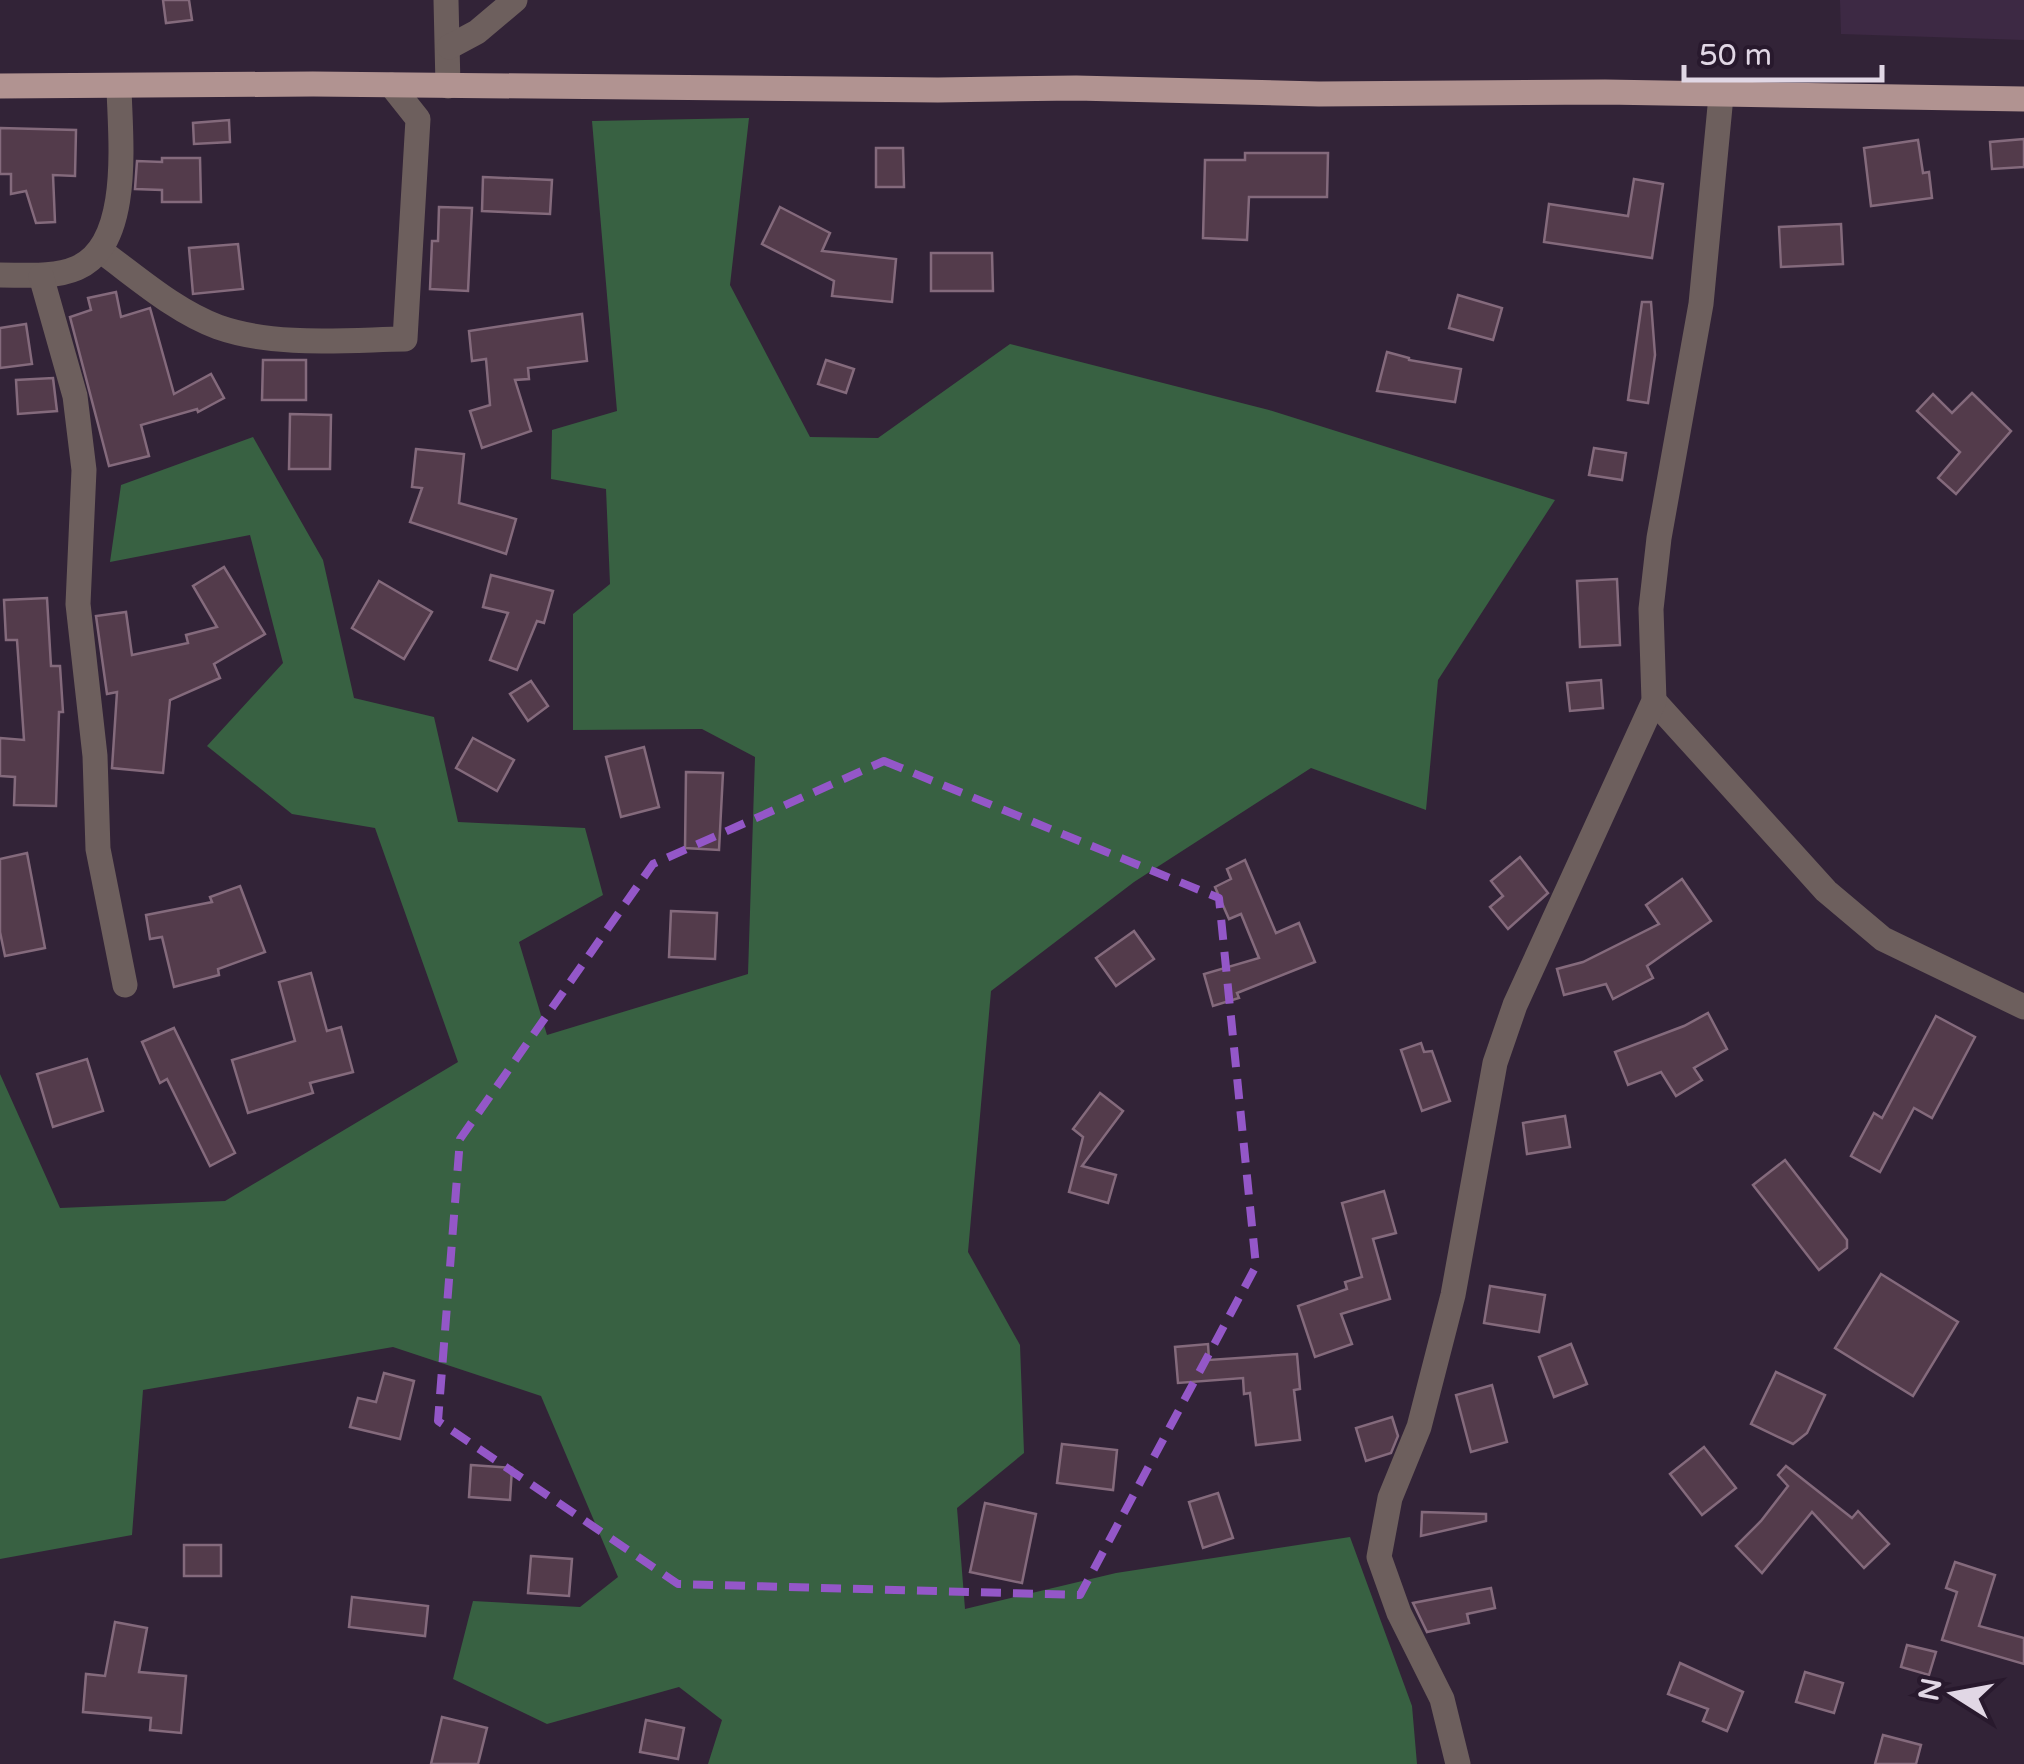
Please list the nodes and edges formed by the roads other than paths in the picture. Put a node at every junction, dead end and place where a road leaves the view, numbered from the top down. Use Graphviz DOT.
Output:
graph roads {
  1 [pos="446,0"];
  2 [pos="514,0"];
  3 [pos="449,48"];
  4 [pos="391,85"];
  5 [pos="0,86"];
  6 [pos="448,86"];
  7 [pos="119,87"];
  8 [pos="1720,96"];
  9 [pos="2024,98"];
  10 [pos="100,251"];
  11 [pos="0,274"];
  12 [pos="41,276"];
  13 [pos="1654,701"];
  14 [pos="125,985"];
  15 [pos="2024,1006"];
  16 [pos="1458,1764"];
  1 -- 3 [label="street"];
  2 -- 3 [label="street"];
  3 -- 6 [label="street"];
  4 -- 6 [label="main road"];
  4 -- 7 [label="main road"];
  4 -- 10 [label="street"];
  5 -- 7 [label="main road"];
  6 -- 8 [label="main road"];
  7 -- 10 [label="street"];
  8 -- 9 [label="main road"];
  8 -- 13 [label="street"];
  10 -- 12 [label="street"];
  11 -- 12 [label="street"];
  12 -- 14 [label="street"];
  13 -- 15 [label="street"];
  13 -- 16 [label="street"];
}
